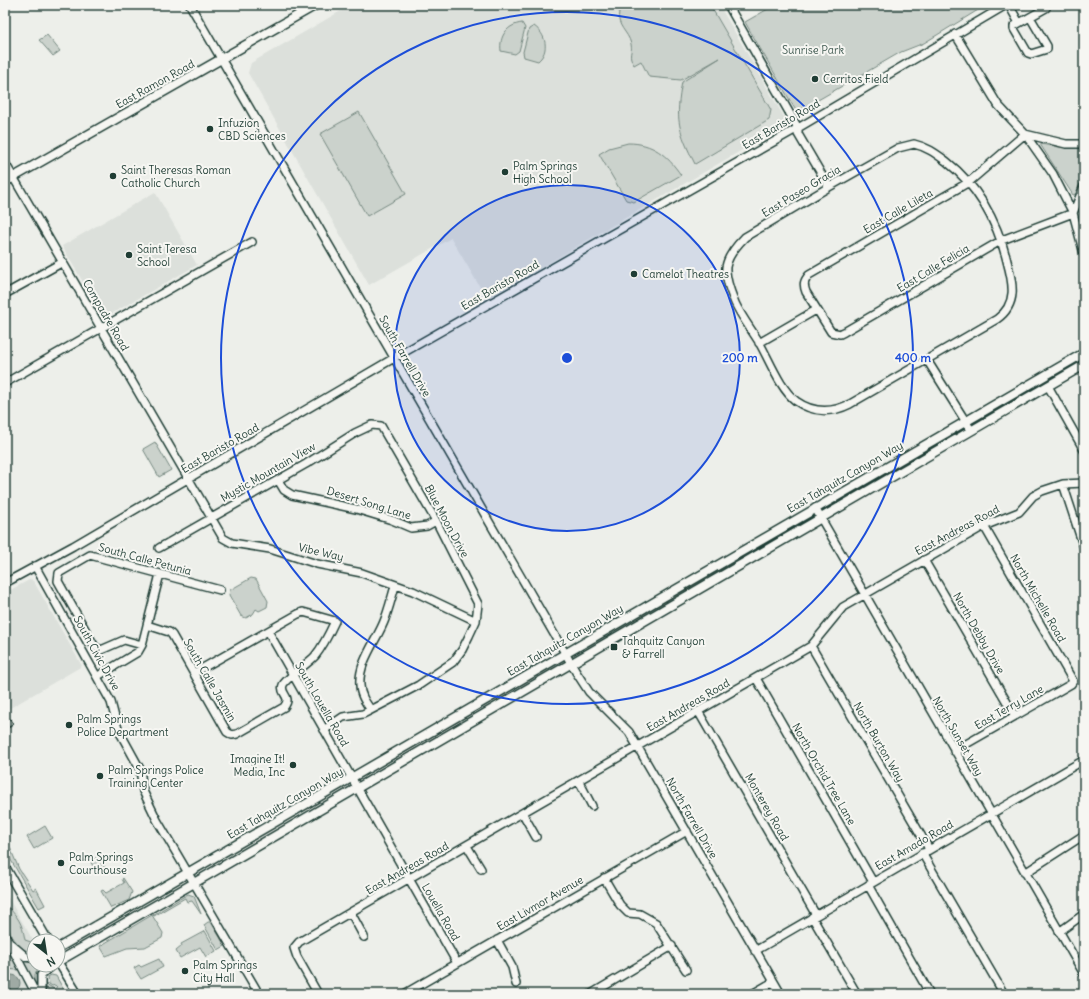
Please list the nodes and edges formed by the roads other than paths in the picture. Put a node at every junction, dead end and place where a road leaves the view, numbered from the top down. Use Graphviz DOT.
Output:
graph roads {
  1 [pos="190,5"];
  2 [pos="316,5"];
  3 [pos="728,5"];
  4 [pos="1007,5"];
  5 [pos="1046,8"];
  6 [pos="1030,17"];
  7 [pos="1019,23"];
  8 [pos="956,34"];
  9 [pos="222,59"];
  10 [pos="798,128"];
  11 [pos="1025,134"];
  12 [pos="1084,144"];
  13 [pos="5,162"];
  14 [pos="13,177"];
  15 [pos="5,182"];
  16 [pos="969,182"];
  17 [pos="1084,186"];
  18 [pos="829,187"];
  19 [pos="1073,213"];
  20 [pos="1002,240"];
  21 [pos="252,242"];
  22 [pos="1084,254"];
  23 [pos="62,262"];
  24 [pos="5,294"];
  25 [pos="816,310"];
  26 [pos="101,329"];
  27 [pos="759,343"];
  28 [pos="1084,353"];
  29 [pos="394,358"];
  30 [pos="927,360"];
  31 [pos="1084,365"];
  32 [pos="5,383"];
  33 [pos="1048,386"];
  34 [pos="965,421"];
  35 [pos="971,430"];
  36 [pos="386,434"];
  37 [pos="1084,450"];
  38 [pos="188,479"];
  39 [pos="278,480"];
  40 [pos="1084,483"];
  41 [pos="1063,484"];
  42 [pos="815,508"];
  43 [pos="820,518"];
  44 [pos="211,519"];
  45 [pos="436,521"];
  46 [pos="984,526"];
  47 [pos="159,548"];
  48 [pos="1084,548"];
  49 [pos="924,560"];
  50 [pos="35,566"];
  51 [pos="160,574"];
  52 [pos="5,583"];
  53 [pos="395,586"];
  54 [pos="220,590"];
  55 [pos="864,595"];
  56 [pos="476,621"];
  57 [pos="147,625"];
  58 [pos="268,631"];
  59 [pos="142,645"];
  60 [pos="811,646"];
  61 [pos="565,654"];
  62 [pos="570,664"];
  63 [pos="194,673"];
  64 [pos="98,676"];
  65 [pos="293,676"];
  66 [pos="756,678"];
  67 [pos="1073,681"];
  68 [pos="371,710"];
  69 [pos="698,711"];
  70 [pos="1015,716"];
  71 [pos="324,730"];
  72 [pos="638,746"];
  73 [pos="954,751"];
  74 [pos="1084,760"];
  75 [pos="351,777"];
  76 [pos="579,781"];
  77 [pos="358,788"];
  78 [pos="592,806"];
  79 [pos="990,813"];
  80 [pos="523,814"];
  81 [pos="687,831"];
  82 [pos="1084,835"];
  83 [pos="536,837"];
  84 [pos="467,846"];
  85 [pos="929,849"];
  86 [pos="922,854"];
  87 [pos="5,867"];
  88 [pos="481,869"];
  89 [pos="188,873"];
  90 [pos="1025,873"];
  91 [pos="604,878"];
  92 [pos="410,879"];
  93 [pos="194,883"];
  94 [pos="870,883"];
  95 [pos="351,913"];
  96 [pos="1084,914"];
  97 [pos="814,916"];
  98 [pos="1060,932"];
  99 [pos="43,933"];
  100 [pos="364,937"];
  101 [pos="7,938"];
  102 [pos="497,940"];
  103 [pos="66,943"];
  104 [pos="672,946"];
  105 [pos="755,951"];
  106 [pos="26,957"];
  107 [pos="66,957"];
  108 [pos="458,963"];
  109 [pos="686,970"];
  110 [pos="43,973"];
  111 [pos="64,973"];
  112 [pos="1084,974"];
  113 [pos="773,982"];
  114 [pos="516,984"];
  115 [pos="417,986"];
  116 [pos="36,994"];
  117 [pos="41,994"];
  118 [pos="78,994"];
  119 [pos="259,994"];
  120 [pos="318,994"];
  121 [pos="404,994"];
  122 [pos="421,994"];
  123 [pos="591,994"];
  124 [pos="752,994"];
  125 [pos="781,994"];
  126 [pos="857,994"];
  127 [pos="930,994"];
  128 [pos="1004,994"];
  1 -- 9 [label="street, South Farrell Drive"];
  2 -- 9 [label="main road, East Ramon Road"];
  3 -- 10 [label="street"];
  4 -- 7 [label="street"];
  4 -- 8 [label="street, East Baristo Road"];
  5 -- 6 [label="street"];
  6 -- 7 [label="street"];
  6 -- 7 [label="street"];
  8 -- 10 [label="street, East Baristo Road"];
  8 -- 11 [label="street"];
  9 -- 14 [label="main road, East Ramon Road"];
  9 -- 29 [label="street, South Farrell Drive"];
  10 -- 18 [label="street"];
  10 -- 29 [label="street, East Baristo Road"];
  11 -- 12 [label="street"];
  11 -- 16 [label="street, East Calle Lileta"];
  11 -- 19 [label="street"];
  13 -- 14 [label="street, Compadre Road"];
  14 -- 15 [label="main road, East Ramon Road"];
  14 -- 23 [label="street, Compadre Road"];
  16 -- 18 [label="street, East Paseo Gracia"];
  16 -- 20 [label="street, East Paseo Gracia"];
  16 -- 25 [label="street, East Calle Lileta"];
  17 -- 19 [label="street"];
  18 -- 27 [label="street, East Paseo Gracia"];
  19 -- 20 [label="street, East Calle Felicia"];
  19 -- 22 [label="street"];
  20 -- 25 [label="street, East Calle Felicia"];
  20 -- 30 [label="street, East Paseo Gracia"];
  21 -- 26 [label="street"];
  23 -- 24 [label="street"];
  23 -- 26 [label="street, Compadre Road"];
  25 -- 27 [label="street"];
  26 -- 32 [label="street"];
  26 -- 38 [label="street, Compadre Road"];
  27 -- 30 [label="street, East Paseo Gracia"];
  28 -- 34 [label="main road, East Tahquitz Canyon Way"];
  29 -- 38 [label="street, East Baristo Road"];
  29 -- 61 [label="street, South Farrell Drive"];
  30 -- 34 [label="street"];
  31 -- 33 [label="main road, East Tahquitz Canyon Way"];
  33 -- 35 [label="main road, East Tahquitz Canyon Way"];
  33 -- 37 [label="street"];
  34 -- 35 [label="street"];
  34 -- 42 [label="main road, East Tahquitz Canyon Way"];
  35 -- 43 [label="main road, East Tahquitz Canyon Way"];
  36 -- 39 [label="street, Mystic Mountain View"];
  36 -- 45 [label="street, Blue Moon Drive"];
  38 -- 44 [label="street, Vibe Way"];
  38 -- 50 [label="street, East Baristo Road"];
  39 -- 44 [label="street, Mystic Mountain View"];
  39 -- 45 [label="street, Desert Song Lane"];
  40 -- 41 [label="street, East Andreas Road"];
  41 -- 46 [label="street, East Andreas Road"];
  41 -- 48 [label="street"];
  42 -- 43 [label="street, North Sunset Way"];
  42 -- 61 [label="main road, East Tahquitz Canyon Way"];
  43 -- 55 [label="street, North Sunset Way"];
  43 -- 62 [label="main road, East Tahquitz Canyon Way"];
  44 -- 47 [label="street, Mystic Mountain View"];
  44 -- 53 [label="street, Vibe Way"];
  45 -- 56 [label="street, Blue Moon Drive"];
  46 -- 49 [label="street, East Andreas Road"];
  46 -- 67 [label="street, North Michelle Road"];
  49 -- 55 [label="street, East Andreas Road"];
  49 -- 70 [label="street, North Debby Drive"];
  50 -- 52 [label="street, East Baristo Road"];
  50 -- 64 [label="street, South Civic Drive"];
  51 -- 54 [label="street, South Calle Petunia"];
  51 -- 57 [label="street"];
  51 -- 59 [label="street, South Calle Petunia"];
  53 -- 56 [label="street, Vibe Way"];
  53 -- 68 [label="street"];
  55 -- 60 [label="street, East Andreas Road"];
  55 -- 73 [label="street, North Sunset Way"];
  56 -- 68 [label="street"];
  57 -- 59 [label="street"];
  57 -- 63 [label="street, South Calle Jasmin"];
  58 -- 63 [label="street"];
  58 -- 65 [label="street, South Louella Road"];
  58 -- 65 [label="street"];
  59 -- 64 [label="street"];
  60 -- 66 [label="street, East Andreas Road"];
  60 -- 85 [label="street, North Burton Way"];
  61 -- 62 [label="street, South Farrell Drive"];
  61 -- 75 [label="main road, East Tahquitz Canyon Way"];
  62 -- 72 [label="street, North Farrell Drive"];
  62 -- 77 [label="main road, East Tahquitz Canyon Way"];
  63 -- 65 [label="street, South Calle Jasmin"];
  64 -- 89 [label="street, South Civic Drive"];
  65 -- 71 [label="street, South Louella Road"];
  66 -- 69 [label="street, East Andreas Road"];
  66 -- 94 [label="street, North Orchid Tree Lane"];
  67 -- 70 [label="street, East Terry Lane"];
  68 -- 71 [label="street"];
  69 -- 72 [label="street, East Andreas Road"];
  69 -- 97 [label="street, Monterey Road"];
  70 -- 73 [label="street, East Terry Lane"];
  71 -- 75 [label="street, South Louella Road"];
  72 -- 76 [label="street, East Andreas Road"];
  72 -- 81 [label="street, North Farrell Drive"];
  73 -- 79 [label="street, North Sunset Way"];
  74 -- 79 [label="street, East Amado Road"];
  75 -- 77 [label="street, South Louella Road"];
  75 -- 89 [label="main road, East Tahquitz Canyon Way"];
  76 -- 78 [label="street"];
  76 -- 80 [label="street, East Andreas Road"];
  77 -- 92 [label="street, Louella Road"];
  77 -- 93 [label="main road, East Tahquitz Canyon Way"];
  79 -- 85 [label="street, East Amado Road"];
  79 -- 90 [label="street, North Sunset Way"];
  80 -- 83 [label="street"];
  80 -- 84 [label="street, East Andreas Road"];
  81 -- 91 [label="street, East Livmor Avenue"];
  81 -- 105 [label="street, North Farrell Drive"];
  82 -- 90 [label="street"];
  84 -- 88 [label="street"];
  84 -- 92 [label="street, East Andreas Road"];
  85 -- 86 [label="street, East Amado Road"];
  86 -- 94 [label="street, East Amado Road"];
  86 -- 128 [label="street"];
  87 -- 99 [label="main road"];
  89 -- 93 [label="street, South Civic Drive"];
  89 -- 103 [label="main road, East Tahquitz Canyon Way"];
  90 -- 98 [label="street, North Sunset Way"];
  91 -- 102 [label="street, East Livmor Avenue"];
  91 -- 104 [label="street"];
  92 -- 95 [label="street, East Andreas Road"];
  92 -- 108 [label="street, Louella Road"];
  93 -- 107 [label="main road, East Tahquitz Canyon Way"];
  93 -- 119 [label="street, South Civic Drive"];
  94 -- 97 [label="street, East Amado Road"];
  94 -- 127 [label="street, North Orchid Tree Lane"];
  95 -- 100 [label="street"];
  95 -- 120 [label="street, East Andreas Road"];
  96 -- 98 [label="street"];
  97 -- 105 [label="street, East Amado Road"];
  97 -- 126 [label="street, Monterey Road"];
  98 -- 112 [label="street, North Sunset Way"];
  101 -- 106 [label="street"];
  101 -- 116 [label="street"];
  102 -- 108 [label="street, East Livmor Avenue"];
  102 -- 114 [label="street"];
  104 -- 109 [label="street"];
  104 -- 123 [label="street"];
  105 -- 113 [label="street, North Farrell Drive"];
  108 -- 115 [label="street, East Livmor Avenue"];
  110 -- 117 [label="street"];
  111 -- 118 [label="street"];
  113 -- 124 [label="street"];
  113 -- 125 [label="street, North Farrell Drive"];
  115 -- 121 [label="street, East Livmor Avenue"];
  115 -- 122 [label="street"];
}
